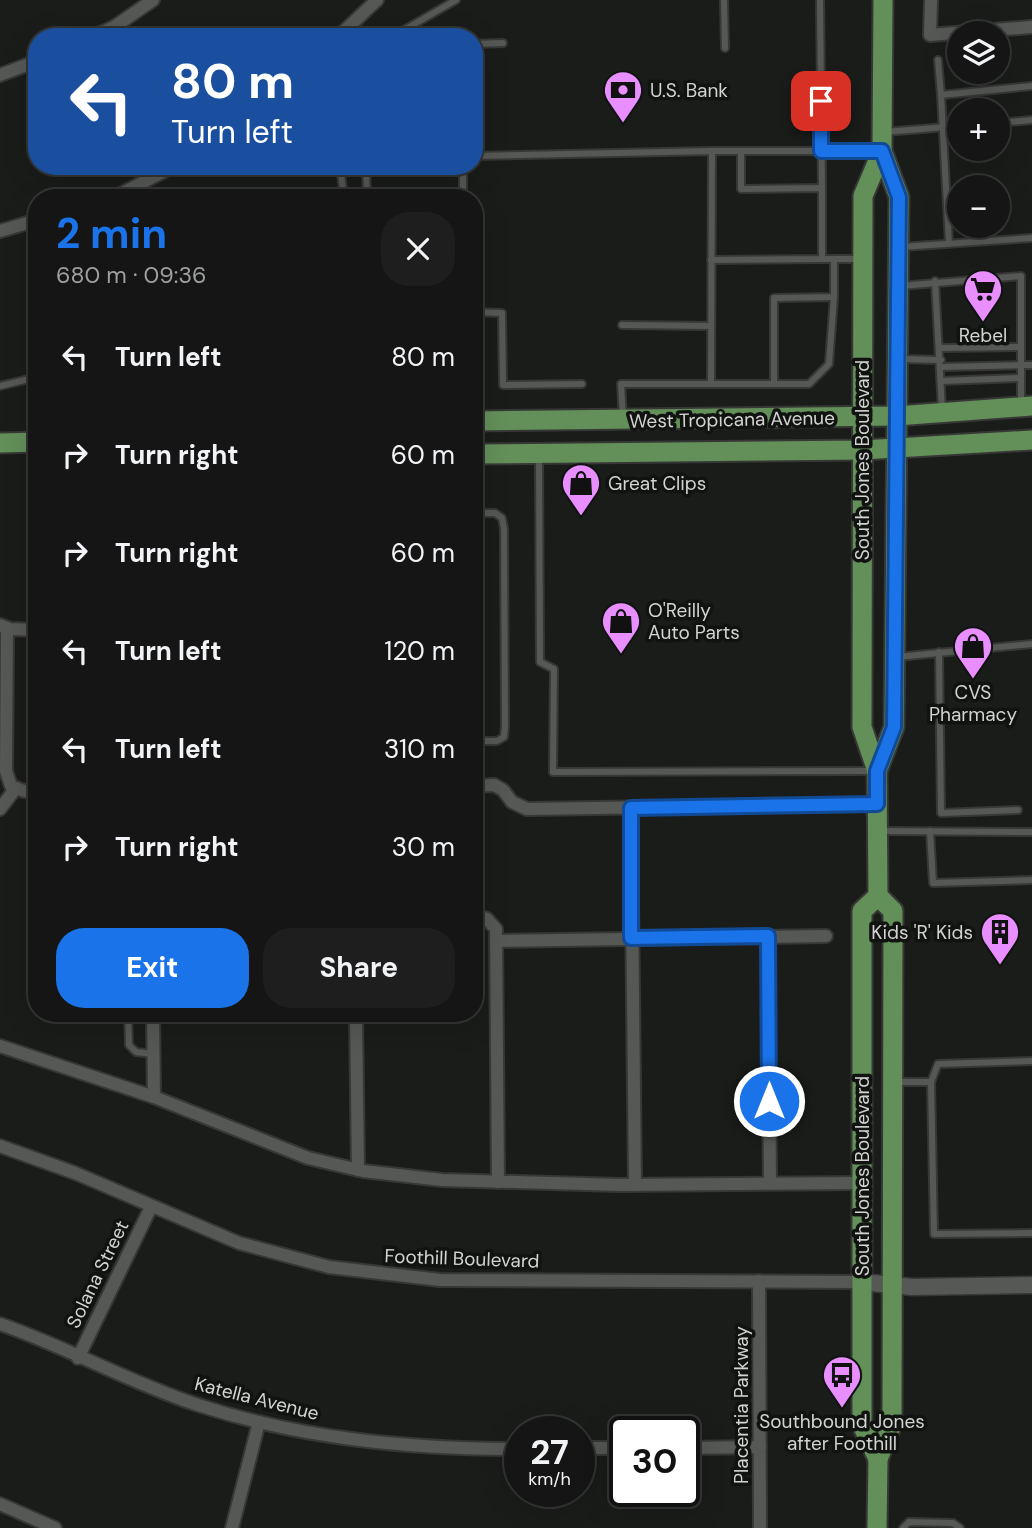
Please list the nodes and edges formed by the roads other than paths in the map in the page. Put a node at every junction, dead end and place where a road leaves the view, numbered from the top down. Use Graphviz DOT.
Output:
graph roads {
  1 [pos="153,0"];
  2 [pos="377,0"];
  3 [pos="456,0"];
  4 [pos="724,0"];
  5 [pos="820,0"];
  6 [pos="883,0"];
  7 [pos="931,0"];
  8 [pos="1032,27"];
  9 [pos="112,28"];
  10 [pos="347,28"];
  11 [pos="408,28"];
  12 [pos="503,43"];
  13 [pos="483,44"];
  14 [pos="725,48"];
  15 [pos="938,60"];
  16 [pos="28,64"];
  17 [pos="0,75"];
  18 [pos="1032,86"];
  19 [pos="941,95"];
  20 [pos="1032,120"];
  21 [pos="1010,122"];
  22 [pos="943,128"];
  23 [pos="947,128"];
  24 [pos="882,141"];
  25 [pos="712,151"];
  26 [pos="741,151"];
  27 [pos="821,151"];
  28 [pos="483,156"];
  29 [pos="157,175"];
  30 [pos="822,188"];
  31 [pos="130,189"];
  32 [pos="28,223"];
  33 [pos="0,231"];
  34 [pos="1032,238"];
  35 [pos="949,243"];
  36 [pos="898,247"];
  37 [pos="822,259"];
  38 [pos="834,259"];
  39 [pos="863,259"];
  40 [pos="712,260"];
  41 [pos="935,281"];
  42 [pos="898,286"];
  43 [pos="834,297"];
  44 [pos="483,312"];
  45 [pos="622,325"];
  46 [pos="711,326"];
  47 [pos="1021,347"];
  48 [pos="940,348"];
  49 [pos="897,359"];
  50 [pos="941,363"];
  51 [pos="1021,365"];
  52 [pos="1032,365"];
  53 [pos="1021,378"];
  54 [pos="28,379"];
  55 [pos="942,381"];
  56 [pos="774,383"];
  57 [pos="582,384"];
  58 [pos="710,384"];
  59 [pos="0,386"];
  60 [pos="1027,406"];
  61 [pos="943,412"];
  62 [pos="862,416"];
  63 [pos="896,416"];
  64 [pos="623,420"];
  65 [pos="483,421"];
  66 [pos="1032,440"];
  67 [pos="28,442"];
  68 [pos="0,443"];
  69 [pos="895,449"];
  70 [pos="862,450"];
  71 [pos="483,454"];
  72 [pos="539,454"];
  73 [pos="483,513"];
  74 [pos="4,626"];
  75 [pos="28,629"];
  76 [pos="1032,644"];
  77 [pos="939,652"];
  78 [pos="895,657"];
  79 [pos="3,704"];
  80 [pos="483,741"];
  81 [pos="877,771"];
  82 [pos="483,786"];
  83 [pos="16,788"];
  84 [pos="28,791"];
  85 [pos="877,804"];
  86 [pos="631,808"];
  87 [pos="0,809"];
  88 [pos="1018,810"];
  89 [pos="877,831"];
  90 [pos="930,831"];
  91 [pos="1032,832"];
  92 [pos="1032,880"];
  93 [pos="878,896"];
  94 [pos="483,918"];
  95 [pos="768,936"];
  96 [pos="826,936"];
  97 [pos="631,938"];
  98 [pos="496,942"];
  99 [pos="129,1022"];
  100 [pos="153,1022"];
  101 [pos="356,1022"];
  102 [pos="0,1046"];
  103 [pos="153,1054"];
  104 [pos="1032,1061"];
  105 [pos="893,1083"];
  106 [pos="931,1083"];
  107 [pos="154,1097"];
  108 [pos="0,1146"];
  109 [pos="358,1170"];
  110 [pos="498,1182"];
  111 [pos="770,1183"];
  112 [pos="862,1183"];
  113 [pos="635,1184"];
  114 [pos="151,1207"];
  115 [pos="1032,1233"];
  116 [pos="760,1281"];
  117 [pos="862,1282"];
  118 [pos="892,1285"];
  119 [pos="1032,1285"];
  120 [pos="0,1324"];
  121 [pos="78,1358"];
  122 [pos="258,1422"];
  123 [pos="760,1447"];
  124 [pos="700,1448"];
  125 [pos="504,1449"];
  126 [pos="878,1459"];
  127 [pos="0,1505"];
  128 [pos="55,1528"];
  129 [pos="232,1528"];
  130 [pos="760,1528"];
  131 [pos="877,1528"];
  132 [pos="903,1528"];
  133 [pos="960,1528"];
  1 -- 9 [label="street"];
  2 -- 10 [label="street"];
  3 -- 11 [label="lane"];
  4 -- 14 [label="lane"];
  5 -- 27 [label="lane"];
  6 -- 24 [label="main road, South Jones Boulevard"];
  7 -- 8 [label="street"];
  12 -- 13 [label="lane"];
  15 -- 19 [label="lane"];
  16 -- 17 [label="street"];
  18 -- 19 [label="lane"];
  19 -- 22 [label="lane"];
  20 -- 21 [label="lane"];
  22 -- 23 [label="lane"];
  22 -- 24 [label="lane"];
  22 -- 35 [label="lane"];
  24 -- 27 [label="lane"];
  24 -- 36 [label="main road, South Jones Boulevard"];
  24 -- 39 [label="main road, South Jones Boulevard"];
  25 -- 26 [label="lane"];
  25 -- 28 [label="lane"];
  25 -- 40 [label="lane"];
  26 -- 27 [label="lane"];
  26 -- 30 [label="lane"];
  27 -- 30 [label="lane"];
  29 -- 31 [label="street"];
  30 -- 37 [label="lane"];
  32 -- 33 [label="street"];
  34 -- 35 [label="lane"];
  35 -- 36 [label="lane"];
  36 -- 42 [label="main road, South Jones Boulevard"];
  37 -- 38 [label="lane"];
  37 -- 40 [label="lane"];
  38 -- 39 [label="lane"];
  38 -- 43 [label="lane"];
  39 -- 62 [label="main road, South Jones Boulevard"];
  40 -- 46 [label="lane"];
  41 -- 42 [label="lane"];
  41 -- 47 [label="lane"];
  41 -- 48 [label="lane"];
  42 -- 49 [label="main road, South Jones Boulevard"];
  43 -- 56 [label="lane"];
  43 -- 56 [label="lane"];
  44 -- 57 [label="lane"];
  45 -- 46 [label="lane"];
  46 -- 58 [label="lane"];
  47 -- 48 [label="lane"];
  47 -- 51 [label="lane"];
  48 -- 50 [label="lane"];
  49 -- 50 [label="lane"];
  49 -- 63 [label="main road, South Jones Boulevard"];
  50 -- 51 [label="lane"];
  50 -- 55 [label="lane"];
  51 -- 52 [label="lane"];
  51 -- 53 [label="lane"];
  53 -- 55 [label="lane"];
  53 -- 60 [label="lane"];
  54 -- 59 [label="lane"];
  55 -- 61 [label="lane"];
  56 -- 58 [label="lane"];
  58 -- 64 [label="lane"];
  60 -- 61 [label="main road, West Tropicana Avenue"];
  61 -- 63 [label="main road, West Tropicana Avenue"];
  62 -- 63 [label="main road, West Tropicana Avenue"];
  62 -- 64 [label="main road, West Tropicana Avenue"];
  62 -- 70 [label="main road, South Jones Boulevard"];
  63 -- 69 [label="main road, South Jones Boulevard"];
  64 -- 65 [label="main road, West Tropicana Avenue"];
  66 -- 69 [label="main road, West Tropicana Avenue"];
  67 -- 68 [label="main road"];
  69 -- 70 [label="main road, West Tropicana Avenue"];
  69 -- 78 [label="main road, South Jones Boulevard"];
  70 -- 72 [label="main road, West Tropicana Avenue"];
  70 -- 81 [label="main road, South Jones Boulevard"];
  71 -- 72 [label="main road, West Tropicana Avenue"];
  72 -- 81 [label="lane"];
  73 -- 80 [label="lane"];
  74 -- 75 [label="street"];
  74 -- 79 [label="street"];
  76 -- 77 [label="lane"];
  77 -- 78 [label="lane"];
  77 -- 88 [label="lane"];
  78 -- 81 [label="main road, South Jones Boulevard"];
  79 -- 83 [label="street"];
  81 -- 85 [label="main road, South Jones Boulevard"];
  82 -- 86 [label="street"];
  83 -- 84 [label="street"];
  83 -- 87 [label="street"];
  85 -- 86 [label="street"];
  85 -- 89 [label="main road, South Jones Boulevard"];
  86 -- 97 [label="street"];
  89 -- 90 [label="lane"];
  89 -- 93 [label="main road, South Jones Boulevard"];
  90 -- 91 [label="lane"];
  90 -- 92 [label="lane"];
  93 -- 105 [label="main road, South Jones Boulevard"];
  93 -- 112 [label="main road, South Jones Boulevard"];
  94 -- 98 [label="street"];
  95 -- 96 [label="street"];
  95 -- 97 [label="street"];
  95 -- 111 [label="street"];
  97 -- 98 [label="street"];
  97 -- 113 [label="street"];
  98 -- 110 [label="street"];
  99 -- 103 [label="lane"];
  100 -- 103 [label="street"];
  101 -- 109 [label="street"];
  102 -- 107 [label="street"];
  103 -- 107 [label="street"];
  104 -- 106 [label="lane"];
  105 -- 106 [label="lane"];
  105 -- 118 [label="main road, South Jones Boulevard"];
  106 -- 115 [label="lane"];
  107 -- 109 [label="street"];
  108 -- 114 [label="street, Foothill Boulevard"];
  109 -- 110 [label="street"];
  110 -- 113 [label="street"];
  111 -- 112 [label="street"];
  111 -- 113 [label="street"];
  112 -- 117 [label="main road, South Jones Boulevard"];
  114 -- 116 [label="street, Foothill Boulevard"];
  114 -- 121 [label="street, Solana Street"];
  116 -- 117 [label="street, Foothill Boulevard"];
  116 -- 123 [label="street, Placentia Parkway"];
  117 -- 118 [label="street"];
  117 -- 126 [label="main road, South Jones Boulevard"];
  118 -- 119 [label="street"];
  118 -- 126 [label="main road, South Jones Boulevard"];
  120 -- 121 [label="street, Katella Avenue"];
  121 -- 122 [label="street, Katella Avenue"];
  122 -- 125 [label="street, Katella Avenue"];
  122 -- 129 [label="street"];
  123 -- 124 [label="street"];
  123 -- 130 [label="street, Placentia Parkway"];
  126 -- 131 [label="main road, South Jones Boulevard"];
  127 -- 128 [label="street"];
  132 -- 133 [label="lane"];
}
